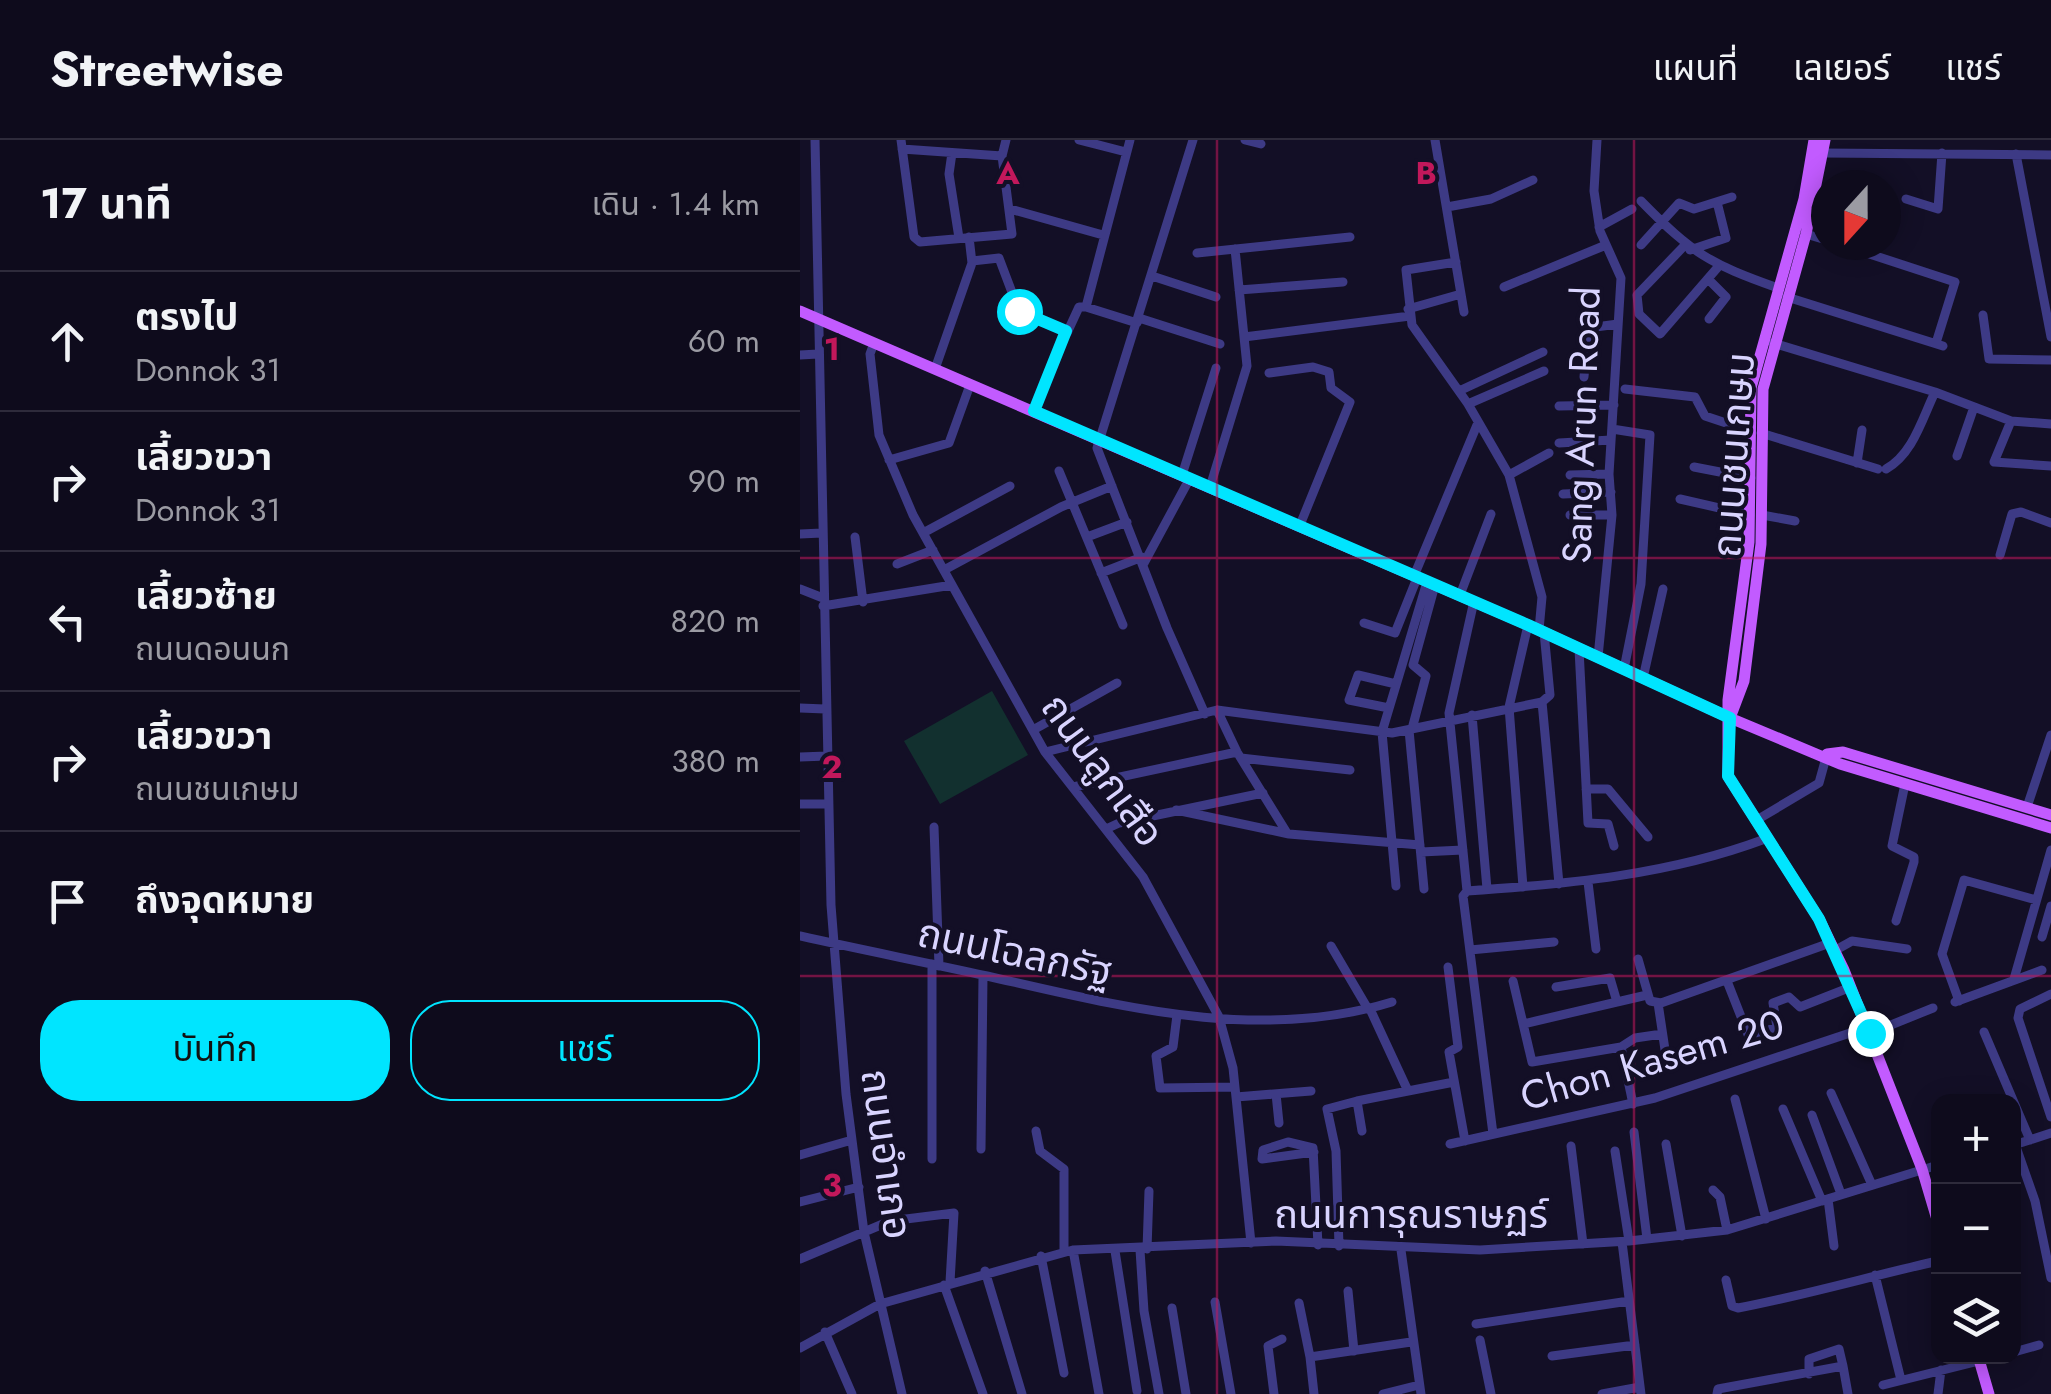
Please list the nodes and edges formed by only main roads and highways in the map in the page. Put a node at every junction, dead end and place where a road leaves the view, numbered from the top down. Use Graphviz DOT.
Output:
graph roads {
  1 [pos="1814,140"];
  2 [pos="1824,146"];
  3 [pos="1782,292"];
  4 [pos="800,311"];
  5 [pos="1756,432"];
  6 [pos="1756,515"];
  7 [pos="1730,718"];
  8 [pos="1826,754"];
  9 [pos="2051,815"];
  10 [pos="2051,828"];
  11 [pos="1931,1199"];
  12 [pos="1980,1364"];
  13 [pos="1989,1394"];
  1 -- 3 [label="main road, ถนนชนเกษม"];
  2 -- 3 [label="main road, ถนนชนเกษม"];
  3 -- 5 [label="main road, ถนนชนเกษม"];
  3 -- 5 [label="main road, ถนนชนเกษม"];
  4 -- 7 [label="main road"];
  5 -- 6 [label="main road, ถนนชนเกษม"];
  5 -- 6 [label="main road, ถนนชนเกษม"];
  6 -- 7 [label="main road, ถนนชนเกษม"];
  7 -- 8 [label="main road"];
  7 -- 11 [label="main road, ถนนชนเกษม"];
  8 -- 9 [label="main road"];
  8 -- 10 [label="main road"];
  12 -- 13 [label="main road"];
}
